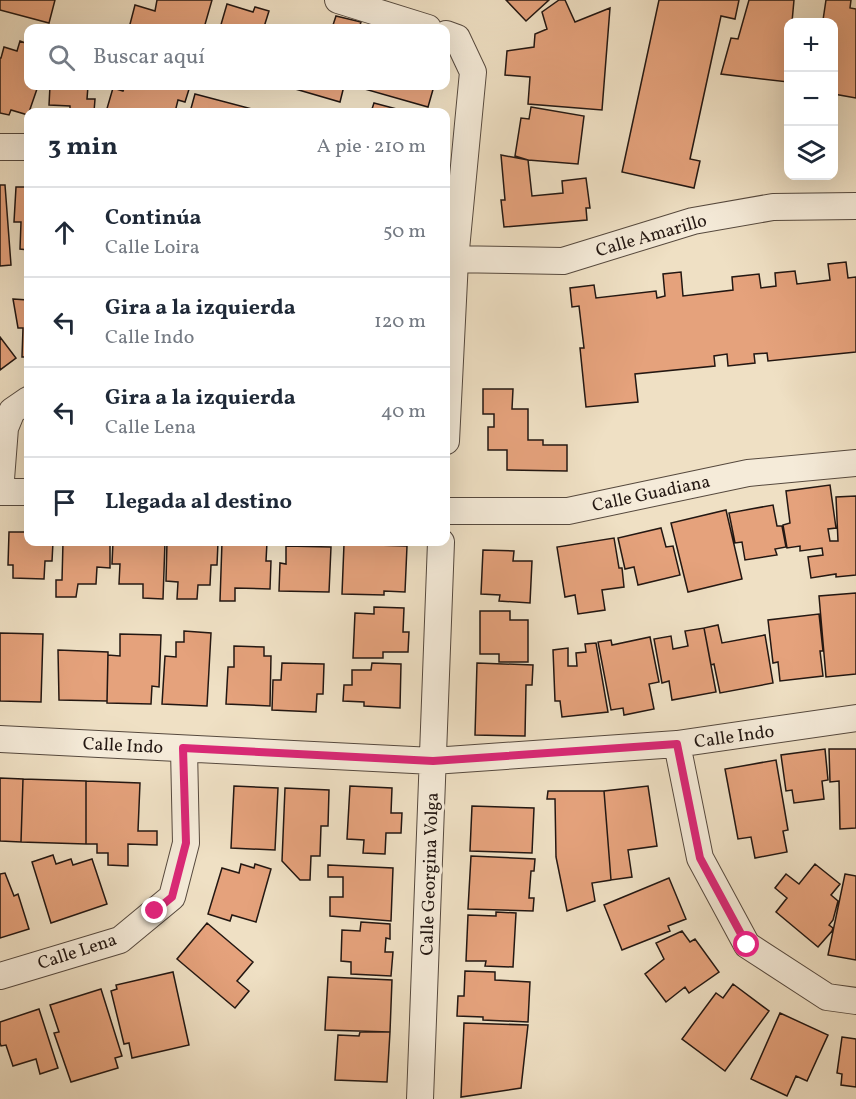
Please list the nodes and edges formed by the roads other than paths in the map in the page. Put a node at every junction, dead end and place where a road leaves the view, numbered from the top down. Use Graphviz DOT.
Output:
graph roads {
  1 [pos="338,0"];
  2 [pos="415,24"];
  3 [pos="450,35"];
  4 [pos="0,147"];
  5 [pos="24,147"];
  6 [pos="856,206"];
  7 [pos="450,259"];
  8 [pos="24,403"];
  9 [pos="856,464"];
  10 [pos="0,492"];
  11 [pos="24,492"];
  12 [pos="450,511"];
  13 [pos="441,546"];
  14 [pos="856,718"];
  15 [pos="0,739"];
  16 [pos="677,744"];
  17 [pos="183,748"];
  18 [pos="433,761"];
  19 [pos="0,976"];
  20 [pos="856,1001"];
  21 [pos="420,1099"];
  1 -- 2 [label="street"];
  3 -- 7 [label="street"];
  4 -- 5 [label="street"];
  6 -- 7 [label="street, Calle Amarillo"];
  8 -- 10 [label="street"];
  9 -- 12 [label="street, Calle Guadiana"];
  10 -- 11 [label="street"];
  13 -- 18 [label="street, Calle Georgina Volga"];
  14 -- 16 [label="street, Calle Indo"];
  15 -- 17 [label="street, Calle Indo"];
  16 -- 18 [label="street, Calle Indo"];
  16 -- 20 [label="street"];
  17 -- 18 [label="street, Calle Indo"];
  17 -- 19 [label="street, Calle Lena"];
  18 -- 21 [label="street, Calle Georgina Volga"];
}
